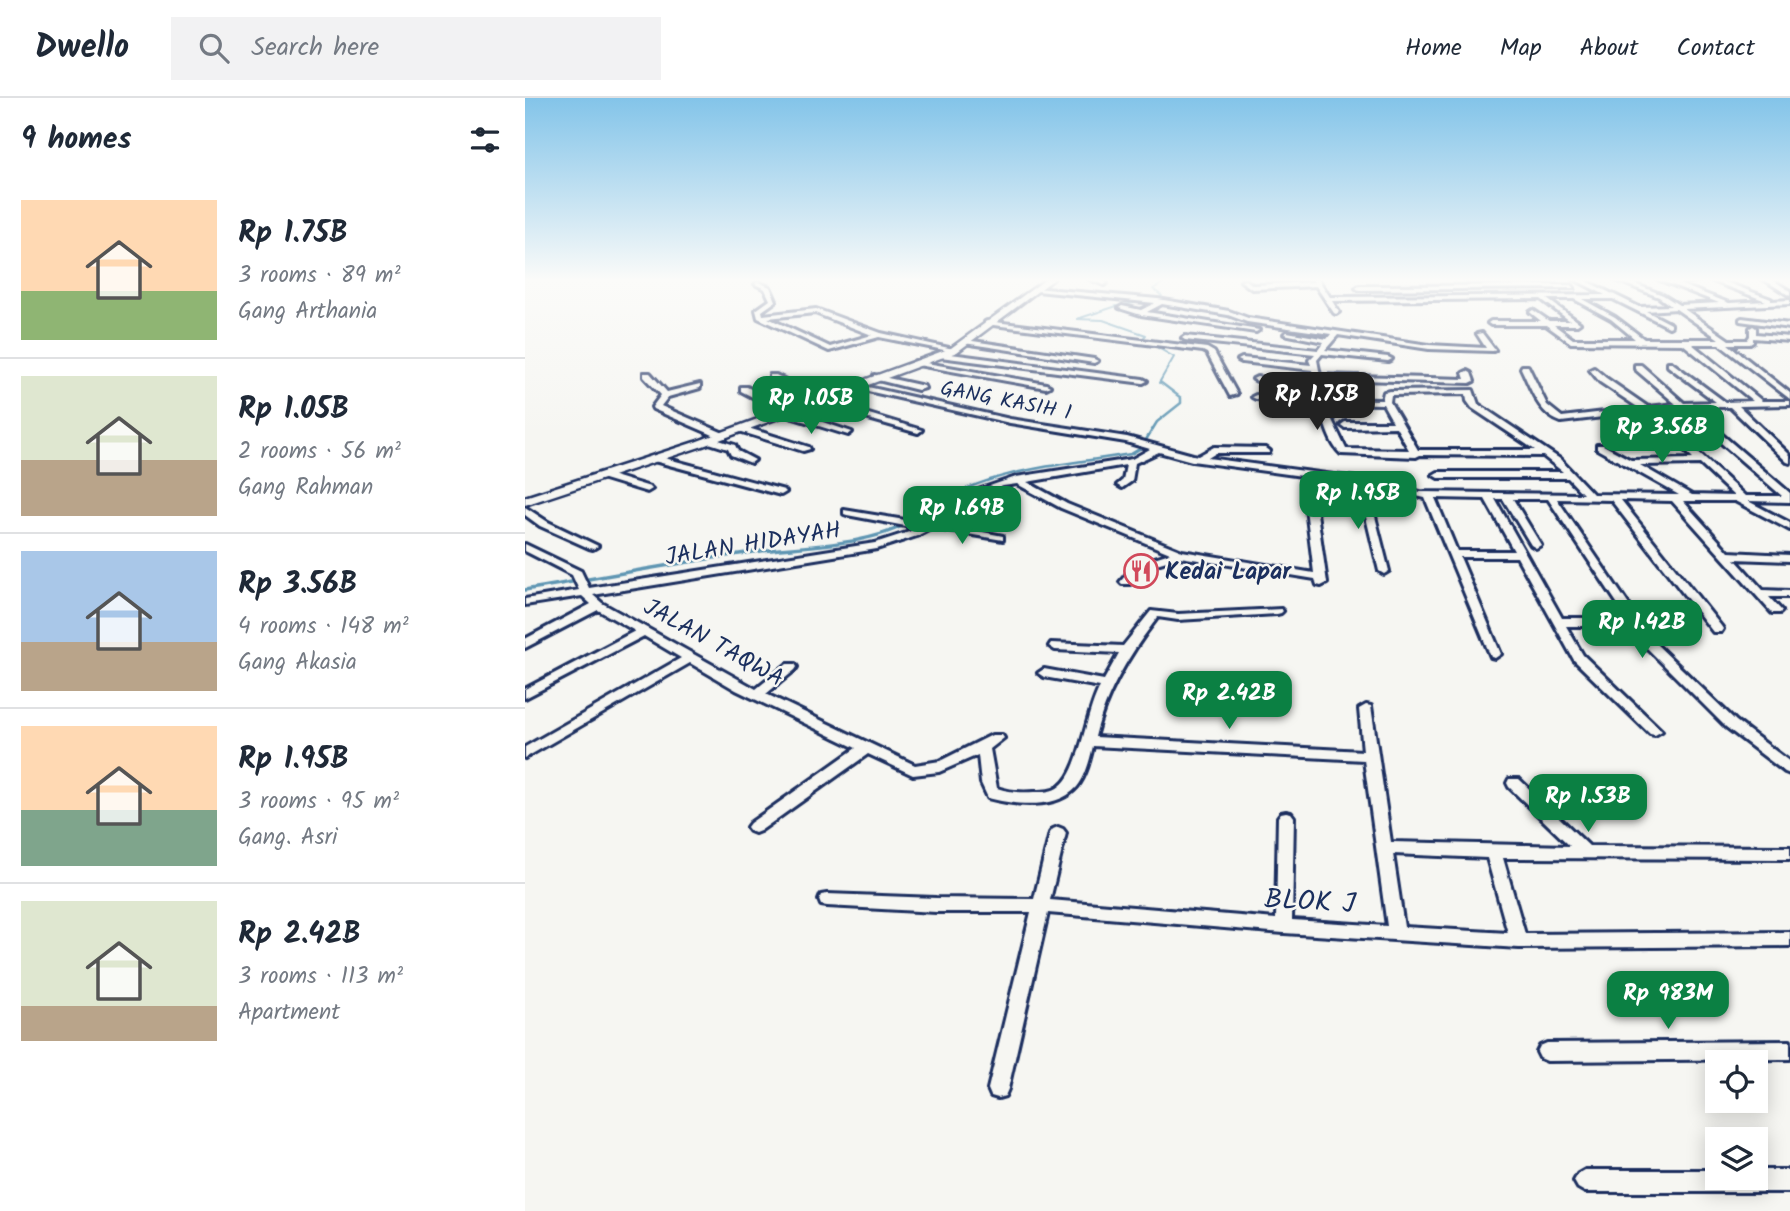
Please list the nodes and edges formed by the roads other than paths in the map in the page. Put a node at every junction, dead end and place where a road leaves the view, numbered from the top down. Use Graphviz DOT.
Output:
graph roads {
  1 [pos="790,331"];
  2 [pos="871,331"];
  3 [pos="978,331"];
  4 [pos="1047,331"];
  5 [pos="1221,331"];
  6 [pos="1260,331"];
  7 [pos="1322,331"];
  8 [pos="1559,331"];
  9 [pos="1629,331"];
  10 [pos="1710,331"];
  11 [pos="1753,331"];
  12 [pos="1336,333"];
  13 [pos="879,334"];
  14 [pos="1479,334"];
  15 [pos="1607,334"];
  16 [pos="1185,338"];
  17 [pos="1750,338"];
  18 [pos="1790,339"];
  19 [pos="1211,341"];
  20 [pos="1329,341"];
  21 [pos="1684,341"];
  22 [pos="1723,341"];
  23 [pos="965,342"];
  24 [pos="1616,342"];
  25 [pos="1643,342"];
  26 [pos="954,350"];
  27 [pos="1319,351"];
  28 [pos="943,355"];
  29 [pos="1388,359"];
  30 [pos="1094,360"];
  31 [pos="1242,360"];
  32 [pos="918,363"];
  33 [pos="1671,364"];
  34 [pos="1637,367"];
  35 [pos="1525,368"];
  36 [pos="1594,370"];
  37 [pos="1467,373"];
  38 [pos="646,375"];
  39 [pos="773,377"];
  40 [pos="877,377"];
  41 [pos="1319,377"];
  42 [pos="1257,379"];
  43 [pos="1143,381"];
  44 [pos="1440,381"];
  45 [pos="853,385"];
  46 [pos="697,386"];
  47 [pos="1046,386"];
  48 [pos="921,388"];
  49 [pos="744,389"];
  50 [pos="1445,391"];
  51 [pos="1233,394"];
  52 [pos="665,395"];
  53 [pos="1255,397"];
  54 [pos="1790,397"];
  55 [pos="817,400"];
  56 [pos="1386,402"];
  57 [pos="1759,402"];
  58 [pos="1325,403"];
  59 [pos="1726,403"];
  60 [pos="1790,403"];
  61 [pos="1685,405"];
  62 [pos="1646,409"];
  63 [pos="787,411"];
  64 [pos="1397,424"];
  65 [pos="1345,425"];
  66 [pos="742,429"];
  67 [pos="918,429"];
  68 [pos="848,432"];
  69 [pos="723,436"];
  70 [pos="1640,439"];
  71 [pos="1679,439"];
  72 [pos="709,440"];
  73 [pos="1127,440"];
  74 [pos="1156,447"];
  75 [pos="1600,447"];
  76 [pos="806,449"];
  77 [pos="1266,451"];
  78 [pos="1416,453"];
  79 [pos="1546,453"];
  80 [pos="657,458"];
  81 [pos="1200,459"];
  82 [pos="751,460"];
  83 [pos="1790,460"];
  84 [pos="1623,461"];
  85 [pos="1704,461"];
  86 [pos="1131,462"];
  87 [pos="1438,475"];
  88 [pos="1570,475"];
  89 [pos="604,476"];
  90 [pos="1307,476"];
  91 [pos="1016,480"];
  92 [pos="1362,483"];
  93 [pos="1122,485"];
  94 [pos="647,489"];
  95 [pos="781,492"];
  96 [pos="1429,496"];
  97 [pos="1489,497"];
  98 [pos="1507,497"];
  99 [pos="1551,497"];
  100 [pos="1591,497"];
  101 [pos="1614,498"];
  102 [pos="1675,498"];
  103 [pos="1691,498"];
  104 [pos="1740,499"];
  105 [pos="1790,499"];
  106 [pos="525,501"];
  107 [pos="525,510"];
  108 [pos="847,512"];
  109 [pos="920,525"];
  110 [pos="1790,527"];
  111 [pos="999,538"];
  112 [pos="1537,545"];
  113 [pos="593,546"];
  114 [pos="525,547"];
  115 [pos="1180,554"];
  116 [pos="1454,554"];
  117 [pos="1521,554"];
  118 [pos="1726,555"];
  119 [pos="1790,558"];
  120 [pos="1384,571"];
  121 [pos="1126,582"];
  122 [pos="583,584"];
  123 [pos="1760,593"];
  124 [pos="1790,594"];
  125 [pos="525,602"];
  126 [pos="598,605"];
  127 [pos="1277,611"];
  128 [pos="1776,611"];
  129 [pos="1559,622"];
  130 [pos="1633,622"];
  131 [pos="1717,629"];
  132 [pos="645,631"];
  133 [pos="525,644"];
  134 [pos="1055,646"];
  135 [pos="1126,650"];
  136 [pos="1495,654"];
  137 [pos="691,657"];
  138 [pos="791,667"];
  139 [pos="1044,673"];
  140 [pos="1106,684"];
  141 [pos="525,694"];
  142 [pos="757,695"];
  143 [pos="1366,709"];
  144 [pos="1655,730"];
  145 [pos="997,738"];
  146 [pos="1089,741"];
  147 [pos="982,747"];
  148 [pos="866,748"];
  149 [pos="525,753"];
  150 [pos="1368,756"];
  151 [pos="1790,769"];
  152 [pos="1514,783"];
  153 [pos="1286,817"];
  154 [pos="755,827"];
  155 [pos="1058,834"];
  156 [pos="1386,848"];
  157 [pos="1493,852"];
  158 [pos="1585,852"];
  159 [pos="1790,853"];
  160 [pos="827,900"];
  161 [pos="1040,906"];
  162 [pos="1284,926"];
  163 [pos="1396,932"];
  164 [pos="1790,939"];
  165 [pos="1519,941"];
  166 [pos="1790,1050"];
  167 [pos="1547,1052"];
  168 [pos="998,1089"];
  169 [pos="1585,1181"];
  170 [pos="1790,1181"];
  1 -- 13 [label="street"];
  2 -- 13 [label="street"];
  3 -- 23 [label="street"];
  4 -- 51 [label="street"];
  5 -- 19 [label="street"];
  6 -- 20 [label="street"];
  7 -- 12 [label="street"];
  8 -- 24 [label="street"];
  9 -- 25 [label="street"];
  10 -- 22 [label="street"];
  11 -- 18 [label="street"];
  12 -- 14 [label="street"];
  12 -- 20 [label="street"];
  13 -- 26 [label="street"];
  15 -- 24 [label="street"];
  16 -- 19 [label="street"];
  17 -- 22 [label="street"];
  19 -- 27 [label="street"];
  20 -- 27 [label="street"];
  21 -- 22 [label="street"];
  21 -- 25 [label="street"];
  21 -- 57 [label="street"];
  22 -- 54 [label="street"];
  23 -- 26 [label="street"];
  23 -- 30 [label="street"];
  24 -- 25 [label="street"];
  26 -- 28 [label="street"];
  27 -- 29 [label="street"];
  27 -- 41 [label="street"];
  28 -- 32 [label="street"];
  28 -- 43 [label="street"];
  31 -- 41 [label="street"];
  32 -- 40 [label="street"];
  32 -- 47 [label="street"];
  33 -- 59 [label="street"];
  34 -- 61 [label="street"];
  35 -- 62 [label="street"];
  36 -- 62 [label="street"];
  37 -- 44 [label="street"];
  38 -- 52 [label="street"];
  39 -- 55 [label="street"];
  40 -- 45 [label="street"];
  40 -- 48 [label="street"];
  41 -- 42 [label="street"];
  41 -- 44 [label="street"];
  41 -- 58 [label="street"];
  44 -- 50 [label="street"];
  45 -- 55 [label="street"];
  45 -- 73 [label="street, GANG KASIH 1"];
  46 -- 52 [label="street"];
  49 -- 63 [label="street"];
  50 -- 56 [label="street"];
  50 -- 79 [label="street"];
  52 -- 69 [label="street"];
  53 -- 58 [label="street"];
  55 -- 63 [label="street"];
  55 -- 67 [label="street"];
  56 -- 58 [label="street"];
  56 -- 64 [label="street"];
  57 -- 59 [label="street"];
  57 -- 60 [label="street"];
  58 -- 78 [label="street"];
  59 -- 61 [label="street"];
  59 -- 83 [label="street"];
  61 -- 62 [label="street"];
  61 -- 105 [label="street"];
  62 -- 71 [label="street"];
  63 -- 66 [label="street"];
  63 -- 68 [label="street"];
  64 -- 65 [label="street"];
  64 -- 78 [label="street"];
  66 -- 69 [label="street"];
  66 -- 76 [label="street"];
  69 -- 72 [label="street"];
  70 -- 71 [label="street"];
  71 -- 85 [label="street"];
  72 -- 80 [label="street"];
  72 -- 82 [label="street"];
  73 -- 74 [label="street, GANG KASIH 1"];
  74 -- 81 [label="street"];
  74 -- 86 [label="street, JALAN HIDAYAH"];
  75 -- 84 [label="street"];
  77 -- 81 [label="street"];
  78 -- 79 [label="street"];
  79 -- 88 [label="street"];
  80 -- 89 [label="street"];
  80 -- 95 [label="street"];
  81 -- 90 [label="street"];
  84 -- 85 [label="street"];
  84 -- 103 [label="street"];
  85 -- 104 [label="street"];
  86 -- 91 [label="street, JALAN HIDAYAH"];
  86 -- 93 [label="street"];
  87 -- 88 [label="street"];
  88 -- 100 [label="street"];
  89 -- 94 [label="street"];
  89 -- 106 [label="street"];
  90 -- 92 [label="street"];
  90 -- 115 [label="street"];
  91 -- 109 [label="street, JALAN HIDAYAH"];
  91 -- 115 [label="street"];
  92 -- 96 [label="street"];
  92 -- 120 [label="street"];
  96 -- 97 [label="street"];
  96 -- 116 [label="street"];
  97 -- 98 [label="street"];
  97 -- 117 [label="street"];
  98 -- 99 [label="street"];
  98 -- 112 [label="street"];
  99 -- 100 [label="street"];
  99 -- 130 [label="street"];
  100 -- 101 [label="street"];
  101 -- 102 [label="street"];
  101 -- 131 [label="street"];
  102 -- 103 [label="street"];
  102 -- 118 [label="street"];
  103 -- 104 [label="street"];
  104 -- 105 [label="street"];
  104 -- 110 [label="street"];
  107 -- 113 [label="street"];
  108 -- 109 [label="street"];
  109 -- 111 [label="street"];
  109 -- 122 [label="street, JALAN HIDAYAH"];
  114 -- 122 [label="street, JALAN TAQWA"];
  115 -- 121 [label="street"];
  116 -- 117 [label="street"];
  116 -- 136 [label="street"];
  117 -- 129 [label="street"];
  118 -- 119 [label="street"];
  118 -- 123 [label="street"];
  122 -- 125 [label="street"];
  122 -- 126 [label="street, JALAN TAQWA"];
  123 -- 124 [label="street"];
  123 -- 128 [label="street"];
  126 -- 132 [label="street, JALAN TAQWA"];
  126 -- 133 [label="street"];
  127 -- 135 [label="street"];
  129 -- 130 [label="street"];
  129 -- 144 [label="street"];
  130 -- 151 [label="street"];
  132 -- 137 [label="street, JALAN TAQWA"];
  132 -- 141 [label="street"];
  134 -- 135 [label="street"];
  135 -- 140 [label="street"];
  137 -- 142 [label="street, JALAN TAQWA"];
  137 -- 149 [label="street"];
  138 -- 142 [label="street"];
  139 -- 140 [label="street"];
  140 -- 146 [label="street"];
  142 -- 148 [label="street, JALAN TAQWA"];
  143 -- 150 [label="street"];
  145 -- 147 [label="street, JALAN TAQWA"];
  146 -- 147 [label="street"];
  146 -- 150 [label="street"];
  147 -- 148 [label="street, JALAN TAQWA"];
  148 -- 154 [label="street"];
  150 -- 156 [label="street"];
  152 -- 158 [label="street"];
  153 -- 162 [label="street"];
  155 -- 161 [label="street"];
  156 -- 157 [label="street"];
  156 -- 163 [label="street"];
  157 -- 158 [label="street"];
  157 -- 165 [label="street"];
  158 -- 159 [label="street"];
  160 -- 161 [label="street, BLOK J"];
  161 -- 162 [label="street, BLOK J"];
  161 -- 168 [label="street"];
  162 -- 163 [label="street, BLOK J"];
  163 -- 165 [label="street, BLOK J"];
  164 -- 165 [label="street, BLOK J"];
  166 -- 167 [label="street"];
  169 -- 170 [label="street"];
}
